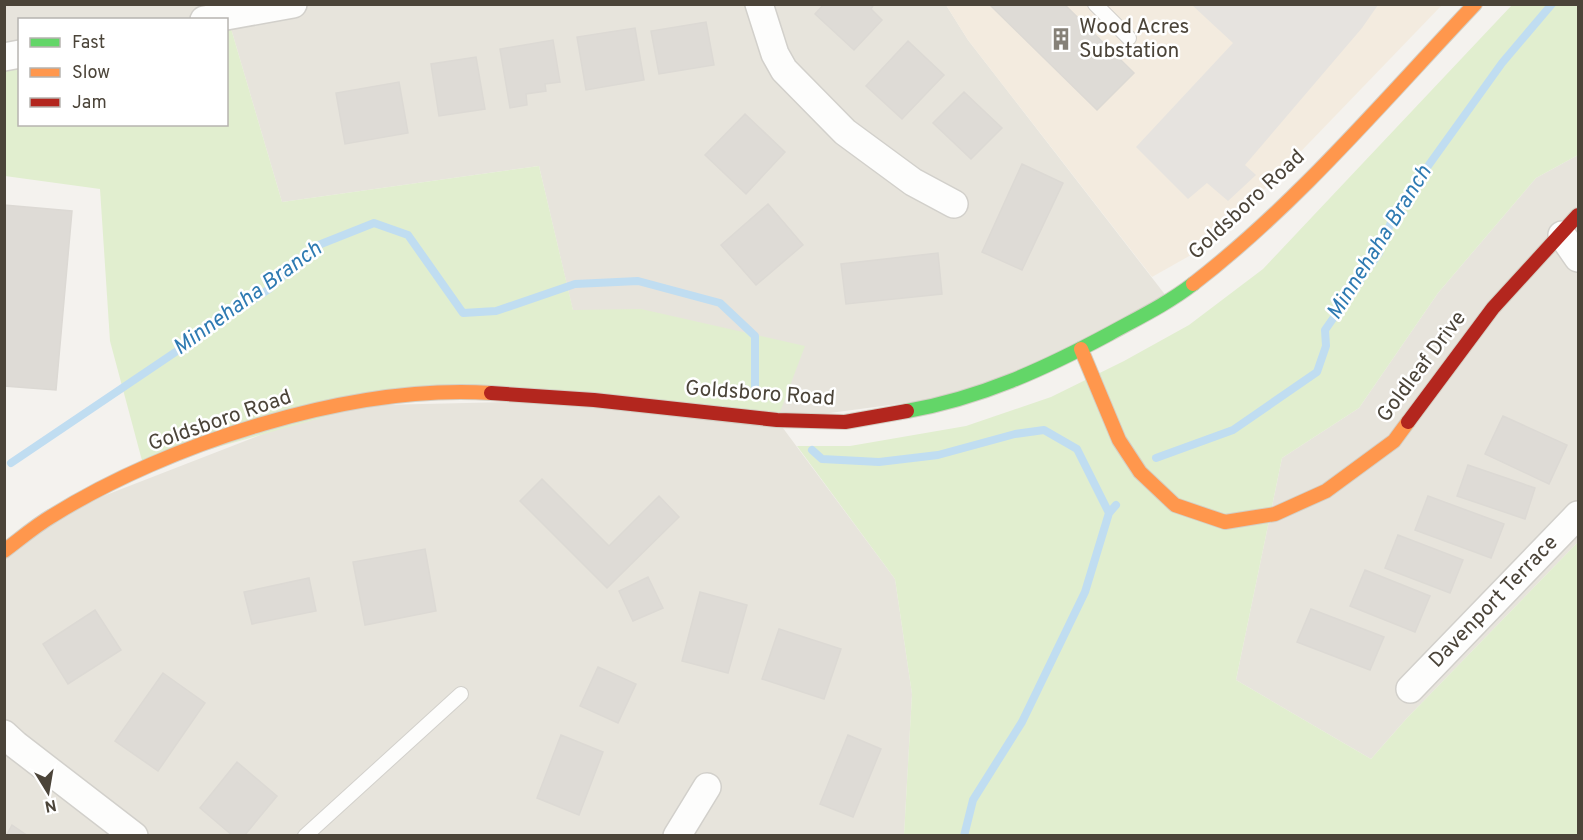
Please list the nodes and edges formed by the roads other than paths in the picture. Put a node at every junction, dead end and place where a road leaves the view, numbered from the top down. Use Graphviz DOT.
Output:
graph roads {
  1 [pos="293,4"];
  2 [pos="759,4"];
  3 [pos="1095,4"];
  4 [pos="1475,4"];
  5 [pos="219,13"];
  6 [pos="1129,38"];
  7 [pos="954,204"];
  8 [pos="1570,225"];
  9 [pos="1578,258"];
  10 [pos="1081,349"];
  11 [pos="1578,515"];
  12 [pos="4,530"];
  13 [pos="9,548"];
  14 [pos="1410,689"];
  15 [pos="462,694"];
  16 [pos="4,734"];
  17 [pos="707,787"];
  18 [pos="134,836"];
  19 [pos="305,836"];
  20 [pos="677,836"];
  1 -- 5 [label="street"];
  2 -- 7 [label="street"];
  3 -- 6 [label="lane"];
  4 -- 10 [label="main road, Goldsboro Road"];
  8 -- 9 [label="street"];
  8 -- 10 [label="main road, Goldleaf Drive"];
  10 -- 13 [label="main road, Goldsboro Road"];
  11 -- 14 [label="street, Davenport Terrace"];
  12 -- 13 [label="lane"];
  15 -- 19 [label="lane"];
  16 -- 18 [label="street"];
  17 -- 20 [label="street"];
}
